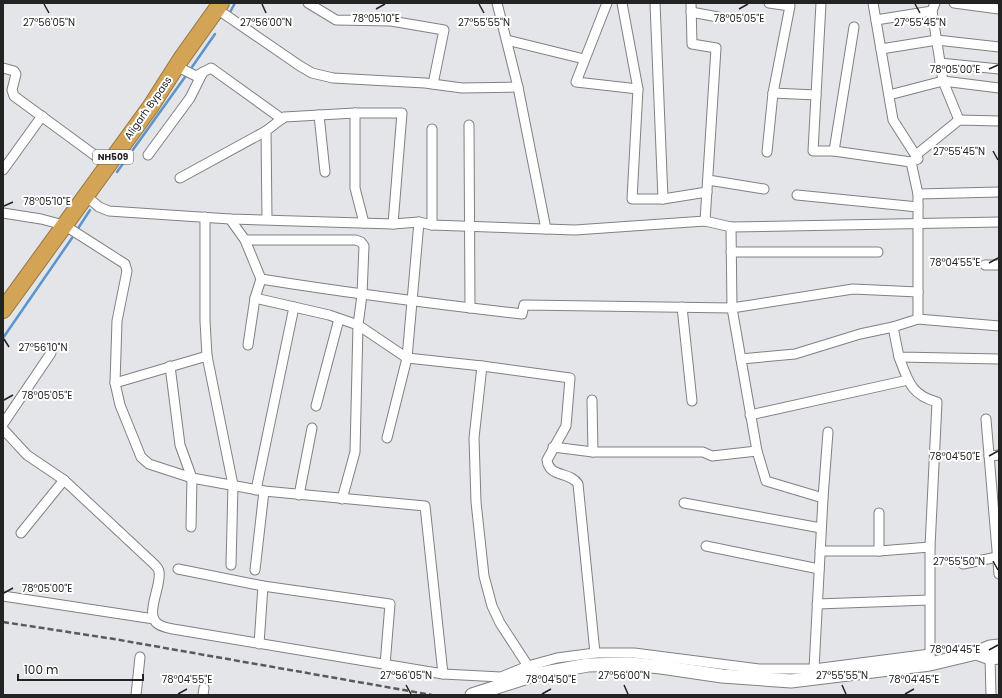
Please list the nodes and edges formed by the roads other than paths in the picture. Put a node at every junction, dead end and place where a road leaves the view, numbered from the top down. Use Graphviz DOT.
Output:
graph roads {
  1 [pos="308,3"];
  2 [pos="497,3"];
  3 [pos="606,3"];
  4 [pos="622,3"];
  5 [pos="655,3"];
  6 [pos="769,3"];
  7 [pos="821,3"];
  8 [pos="873,3"];
  9 [pos="954,3"];
  10 [pos="219,6"];
  11 [pos="691,7"];
  12 [pos="934,7"];
  13 [pos="999,9"];
  14 [pos="718,16"];
  15 [pos="876,20"];
  16 [pos="854,27"];
  17 [pos="507,40"];
  18 [pos="937,40"];
  19 [pos="999,47"];
  20 [pos="881,49"];
  21 [pos="584,59"];
  22 [pos="940,63"];
  23 [pos="176,66"];
  24 [pos="3,68"];
  25 [pos="999,69"];
  26 [pos="203,72"];
  27 [pos="943,81"];
  28 [pos="433,84"];
  29 [pos="518,87"];
  30 [pos="999,88"];
  31 [pos="638,89"];
  32 [pos="773,92"];
  33 [pos="816,95"];
  34 [pos="889,95"];
  35 [pos="355,113"];
  36 [pos="319,115"];
  37 [pos="42,116"];
  38 [pos="282,119"];
  39 [pos="959,120"];
  40 [pos="999,121"];
  41 [pos="469,125"];
  42 [pos="432,129"];
  43 [pos="266,131"];
  44 [pos="834,151"];
  45 [pos="767,152"];
  46 [pos="148,155"];
  47 [pos="913,158"];
  48 [pos="108,165"];
  49 [pos="3,170"];
  50 [pos="325,172"];
  51 [pos="180,178"];
  52 [pos="708,180"];
  53 [pos="764,189"];
  54 [pos="707,192"];
  55 [pos="999,192"];
  56 [pos="918,194"];
  57 [pos="797,195"];
  58 [pos="85,196"];
  59 [pos="663,199"];
  60 [pos="918,207"];
  61 [pos="3,213"];
  62 [pos="205,217"];
  63 [pos="230,219"];
  64 [pos="267,219"];
  65 [pos="705,221"];
  66 [pos="419,222"];
  67 [pos="999,222"];
  68 [pos="364,223"];
  69 [pos="393,224"];
  70 [pos="918,224"];
  71 [pos="64,225"];
  72 [pos="432,225"];
  73 [pos="471,226"];
  74 [pos="731,227"];
  75 [pos="546,229"];
  76 [pos="245,240"];
  77 [pos="731,252"];
  78 [pos="878,252"];
  79 [pos="985,265"];
  80 [pos="999,265"];
  81 [pos="261,279"];
  82 [pos="918,292"];
  83 [pos="362,295"];
  84 [pos="255,298"];
  85 [pos="411,299"];
  86 [pos="294,307"];
  87 [pos="682,307"];
  88 [pos="470,308"];
  89 [pos="732,308"];
  90 [pos="3,310"];
  91 [pos="339,319"];
  92 [pos="918,319"];
  93 [pos="358,325"];
  94 [pos="999,326"];
  95 [pos="893,328"];
  96 [pos="248,345"];
  97 [pos="51,353"];
  98 [pos="208,356"];
  99 [pos="899,357"];
  100 [pos="407,358"];
  101 [pos="741,359"];
  102 [pos="999,359"];
  103 [pos="170,366"];
  104 [pos="482,366"];
  105 [pos="908,380"];
  106 [pos="115,383"];
  107 [pos="592,400"];
  108 [pos="692,401"];
  109 [pos="316,406"];
  110 [pos="750,415"];
  111 [pos="986,419"];
  112 [pos="3,424"];
  113 [pos="312,428"];
  114 [pos="3,429"];
  115 [pos="828,432"];
  116 [pos="387,438"];
  117 [pos="553,447"];
  118 [pos="757,451"];
  119 [pos="593,452"];
  120 [pos="999,455"];
  121 [pos="989,456"];
  122 [pos="192,478"];
  123 [pos="64,480"];
  124 [pos="232,485"];
  125 [pos="260,490"];
  126 [pos="299,495"];
  127 [pos="823,498"];
  128 [pos="342,499"];
  129 [pos="684,503"];
  130 [pos="879,514"];
  131 [pos="191,527"];
  132 [pos="821,528"];
  133 [pos="21,533"];
  134 [pos="706,546"];
  135 [pos="930,547"];
  136 [pos="820,551"];
  137 [pos="879,551"];
  138 [pos="997,557"];
  139 [pos="963,564"];
  140 [pos="231,565"];
  141 [pos="178,569"];
  142 [pos="819,569"];
  143 [pos="255,570"];
  144 [pos="999,574"];
  145 [pos="263,586"];
  146 [pos="3,596"];
  147 [pos="929,600"];
  148 [pos="817,604"];
  149 [pos="154,620"];
  150 [pos="259,644"];
  151 [pos="999,646"];
  152 [pos="595,653"];
  153 [pos="976,653"];
  154 [pos="140,657"];
  155 [pos="995,657"];
  156 [pos="930,659"];
  157 [pos="385,665"];
  158 [pos="528,666"];
  159 [pos="814,669"];
  160 [pos="443,674"];
  161 [pos="136,695"];
  162 [pos="472,695"];
  163 [pos="991,695"];
  1 -- 28 [label="street"];
  2 -- 17 [label="street"];
  3 -- 21 [label="street"];
  4 -- 31 [label="street"];
  5 -- 59 [label="street"];
  6 -- 32 [label="street"];
  7 -- 33 [label="street"];
  8 -- 15 [label="street"];
  9 -- 13 [label="street"];
  10 -- 23 [label="highway, Aligarh Bypass / NH509"];
  10 -- 28 [label="street"];
  11 -- 14 [label="street"];
  11 -- 52 [label="street"];
  12 -- 15 [label="street"];
  12 -- 18 [label="street"];
  15 -- 20 [label="street"];
  16 -- 44 [label="street"];
  17 -- 21 [label="street"];
  17 -- 29 [label="street"];
  18 -- 19 [label="street"];
  18 -- 20 [label="street"];
  18 -- 22 [label="street"];
  20 -- 34 [label="street"];
  21 -- 31 [label="street"];
  22 -- 25 [label="street"];
  22 -- 27 [label="street"];
  23 -- 26 [label="street"];
  23 -- 48 [label="highway, Aligarh Bypass / NH509"];
  24 -- 37 [label="street"];
  26 -- 38 [label="street"];
  26 -- 46 [label="street"];
  27 -- 30 [label="street"];
  27 -- 34 [label="street"];
  27 -- 39 [label="street"];
  28 -- 29 [label="street"];
  29 -- 75 [label="street"];
  31 -- 59 [label="street"];
  32 -- 33 [label="street"];
  32 -- 45 [label="street"];
  33 -- 44 [label="street"];
  34 -- 47 [label="street"];
  35 -- 36 [label="street"];
  35 -- 68 [label="street"];
  35 -- 69 [label="street"];
  36 -- 38 [label="street"];
  36 -- 50 [label="street"];
  37 -- 48 [label="street"];
  37 -- 49 [label="street"];
  38 -- 43 [label="street"];
  39 -- 40 [label="street"];
  39 -- 47 [label="street"];
  41 -- 73 [label="street"];
  42 -- 72 [label="street"];
  43 -- 51 [label="street"];
  43 -- 64 [label="street"];
  44 -- 47 [label="street"];
  47 -- 56 [label="street"];
  48 -- 58 [label="highway, Aligarh Bypass / NH509"];
  52 -- 53 [label="street"];
  52 -- 54 [label="street"];
  54 -- 59 [label="street"];
  54 -- 65 [label="street"];
  55 -- 56 [label="street"];
  56 -- 60 [label="street"];
  57 -- 60 [label="street"];
  58 -- 62 [label="street"];
  58 -- 71 [label="highway, Aligarh Bypass / NH509"];
  60 -- 70 [label="street"];
  61 -- 71 [label="street"];
  62 -- 63 [label="street"];
  62 -- 98 [label="street"];
  63 -- 64 [label="street"];
  63 -- 76 [label="street"];
  64 -- 68 [label="street"];
  65 -- 74 [label="street"];
  65 -- 75 [label="street"];
  66 -- 69 [label="street"];
  66 -- 72 [label="street"];
  66 -- 85 [label="street"];
  67 -- 70 [label="street"];
  68 -- 69 [label="street"];
  70 -- 74 [label="street"];
  70 -- 82 [label="street"];
  71 -- 90 [label="highway, Aligarh Bypass / NH509"];
  71 -- 106 [label="street"];
  72 -- 73 [label="street"];
  73 -- 75 [label="street"];
  73 -- 88 [label="street"];
  74 -- 77 [label="street"];
  76 -- 81 [label="street"];
  76 -- 83 [label="street"];
  77 -- 78 [label="street"];
  77 -- 89 [label="street"];
  79 -- 80 [label="street"];
  81 -- 83 [label="street"];
  81 -- 84 [label="street"];
  82 -- 89 [label="street"];
  82 -- 92 [label="street"];
  83 -- 85 [label="street"];
  83 -- 93 [label="street"];
  84 -- 86 [label="street"];
  84 -- 96 [label="street"];
  85 -- 88 [label="street"];
  85 -- 100 [label="street"];
  86 -- 91 [label="street"];
  86 -- 125 [label="street"];
  87 -- 88 [label="street"];
  87 -- 89 [label="street"];
  87 -- 108 [label="street"];
  89 -- 101 [label="street"];
  91 -- 93 [label="street"];
  91 -- 109 [label="street"];
  92 -- 94 [label="street"];
  92 -- 95 [label="street"];
  93 -- 100 [label="street"];
  93 -- 128 [label="street"];
  95 -- 99 [label="street"];
  95 -- 101 [label="street"];
  97 -- 112 [label="street"];
  98 -- 103 [label="street"];
  98 -- 124 [label="street"];
  99 -- 102 [label="street"];
  99 -- 105 [label="street"];
  100 -- 104 [label="street"];
  100 -- 116 [label="street"];
  101 -- 110 [label="street"];
  103 -- 106 [label="street"];
  103 -- 122 [label="street"];
  104 -- 117 [label="street"];
  104 -- 158 [label="street"];
  105 -- 110 [label="street"];
  105 -- 135 [label="street"];
  106 -- 122 [label="street"];
  107 -- 119 [label="street"];
  110 -- 118 [label="street"];
  111 -- 121 [label="street"];
  113 -- 126 [label="street"];
  114 -- 123 [label="street"];
  115 -- 127 [label="street"];
  117 -- 119 [label="street"];
  117 -- 152 [label="street"];
  118 -- 119 [label="street"];
  118 -- 127 [label="street"];
  120 -- 121 [label="street"];
  121 -- 138 [label="street"];
  122 -- 124 [label="street"];
  122 -- 131 [label="street"];
  123 -- 133 [label="street"];
  123 -- 149 [label="street"];
  124 -- 125 [label="street"];
  124 -- 140 [label="street"];
  125 -- 126 [label="street"];
  125 -- 143 [label="street"];
  126 -- 128 [label="street"];
  127 -- 132 [label="street"];
  128 -- 160 [label="street"];
  129 -- 132 [label="street"];
  130 -- 137 [label="street"];
  132 -- 136 [label="street"];
  134 -- 142 [label="street"];
  135 -- 137 [label="street"];
  135 -- 147 [label="street"];
  136 -- 137 [label="street"];
  136 -- 142 [label="street"];
  138 -- 139 [label="street"];
  138 -- 144 [label="street"];
  141 -- 145 [label="street"];
  142 -- 148 [label="street"];
  145 -- 150 [label="street"];
  145 -- 157 [label="street"];
  146 -- 149 [label="street"];
  147 -- 148 [label="street"];
  147 -- 156 [label="street"];
  148 -- 159 [label="street"];
  149 -- 150 [label="street"];
  150 -- 157 [label="street"];
  151 -- 153 [label="main road"];
  152 -- 158 [label="street"];
  152 -- 159 [label="street"];
  153 -- 155 [label="main road"];
  153 -- 156 [label="main road"];
  154 -- 161 [label="street"];
  155 -- 163 [label="street"];
  156 -- 159 [label="street"];
  156 -- 162 [label="main road"];
  157 -- 160 [label="street"];
  158 -- 160 [label="street"];
}
